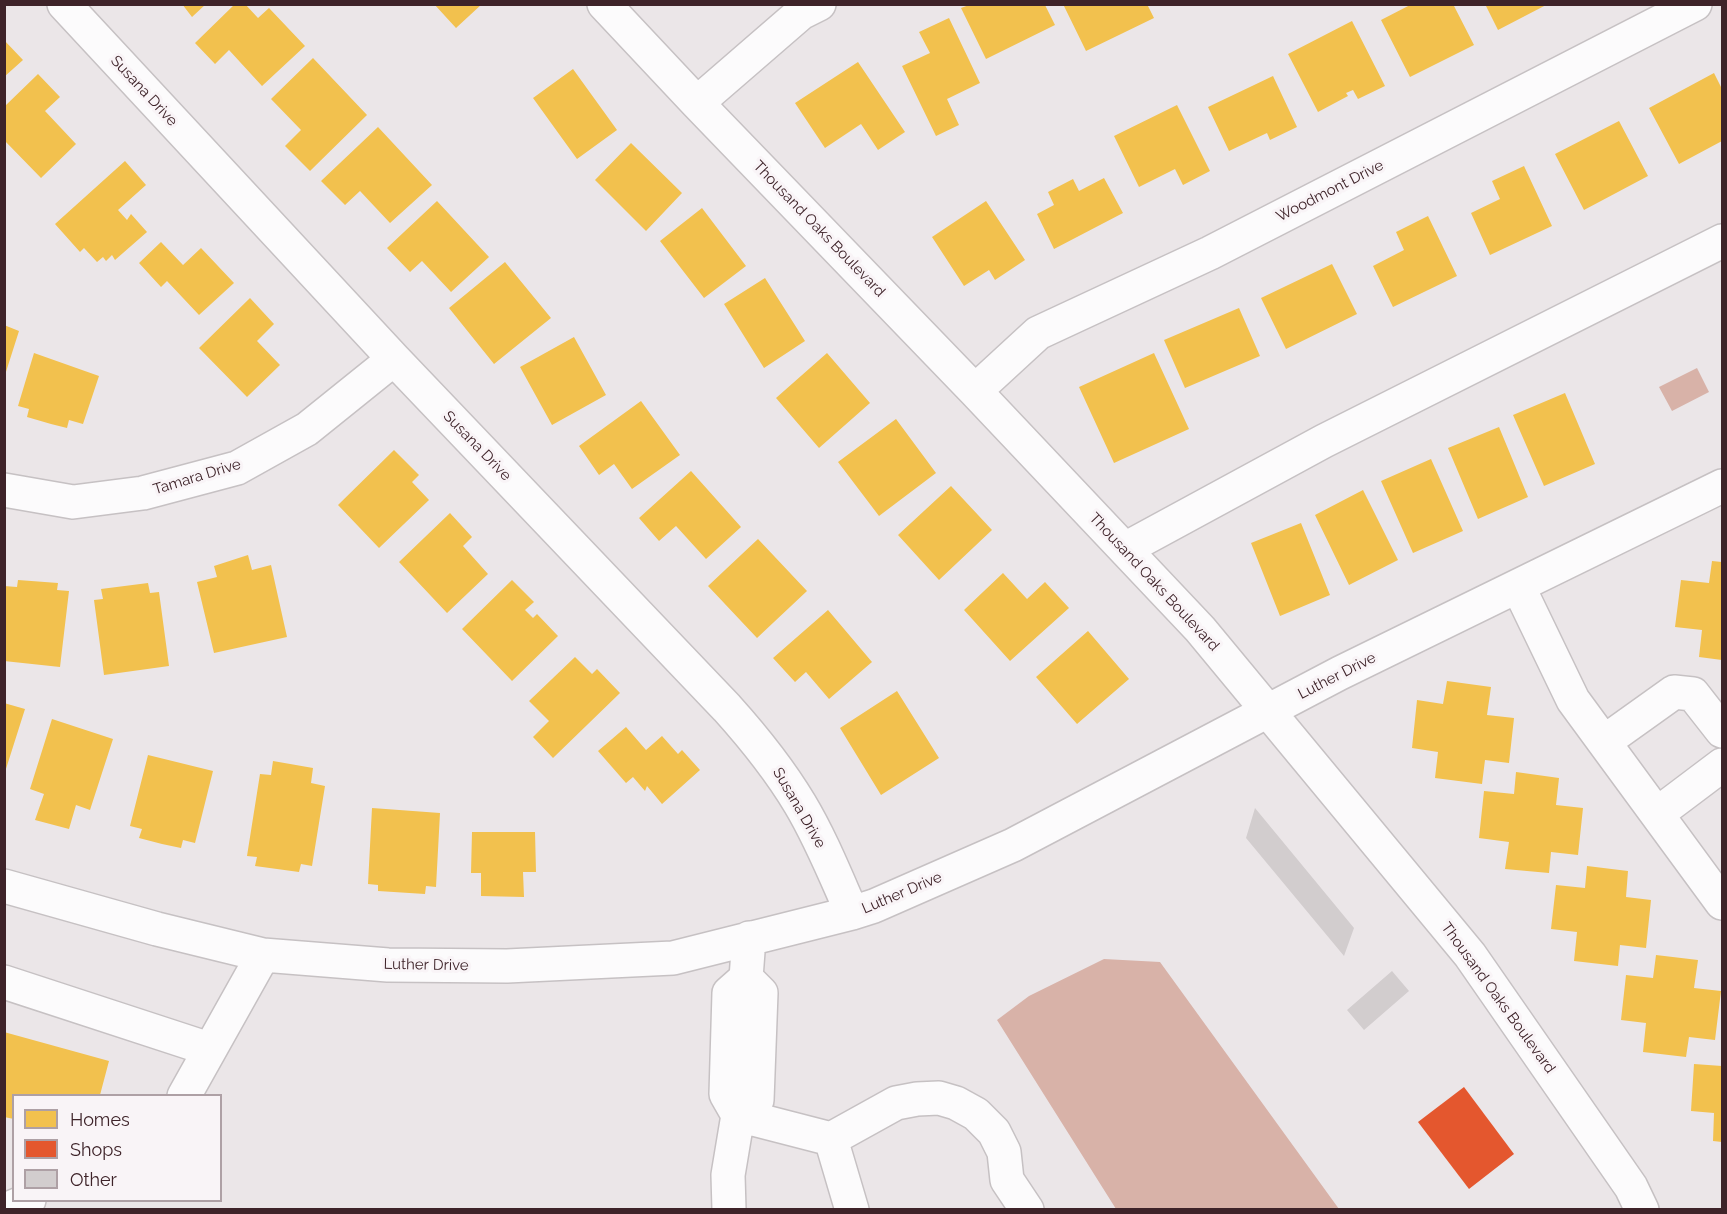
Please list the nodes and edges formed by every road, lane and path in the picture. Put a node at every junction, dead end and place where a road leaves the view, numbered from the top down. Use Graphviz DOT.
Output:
graph roads {
  1 [pos="64,4"];
  2 [pos="604,4"];
  3 [pos="819,4"];
  4 [pos="1695,4"];
  5 [pos="697,103"];
  6 [pos="1722,241"];
  7 [pos="394,359"];
  8 [pos="975,391"];
  9 [pos="1722,486"];
  10 [pos="4,490"];
  11 [pos="1125,549"];
  12 [pos="1518,586"];
  13 [pos="1270,711"];
  14 [pos="1722,731"];
  15 [pos="1604,742"];
  16 [pos="1722,765"];
  17 [pos="1657,814"];
  18 [pos="4,886"];
  19 [pos="1722,903"];
  20 [pos="852,913"];
  21 [pos="749,938"];
  22 [pos="263,955"];
  23 [pos="4,982"];
  24 [pos="209,1049"];
  25 [pos="185,1094"];
  26 [pos="738,1116"];
  27 [pos="831,1138"];
  28 [pos="23,1202"];
  29 [pos="5,1209"];
  30 [pos="729,1209"];
  31 [pos="852,1209"];
  32 [pos="1028,1209"];
  33 [pos="1642,1209"];
  1 -- 7 [label="street, Susana Drive"];
  2 -- 5 [label="street, Thousand Oaks Boulevard"];
  3 -- 5 [label="street"];
  4 -- 8 [label="street, Woodmont Drive"];
  5 -- 8 [label="street, Thousand Oaks Boulevard"];
  6 -- 11 [label="street"];
  7 -- 10 [label="street, Tamara Drive"];
  7 -- 20 [label="street, Susana Drive"];
  8 -- 11 [label="street, Thousand Oaks Boulevard"];
  9 -- 12 [label="street, Luther Drive"];
  11 -- 13 [label="street, Thousand Oaks Boulevard"];
  12 -- 13 [label="street, Luther Drive"];
  12 -- 15 [label="street"];
  13 -- 20 [label="street, Luther Drive"];
  13 -- 33 [label="street, Thousand Oaks Boulevard"];
  14 -- 15 [label="street"];
  15 -- 17 [label="street"];
  16 -- 17 [label="street"];
  17 -- 19 [label="street"];
  18 -- 22 [label="street, Luther Drive"];
  20 -- 21 [label="street, Luther Drive"];
  21 -- 22 [label="street, Luther Drive"];
  21 -- 26 [label="street"];
  22 -- 24 [label="street"];
  23 -- 24 [label="street"];
  24 -- 25 [label="street"];
  26 -- 27 [label="street"];
  26 -- 30 [label="street"];
  27 -- 31 [label="street"];
  27 -- 32 [label="street"];
  28 -- 29 [label="street"];
}
